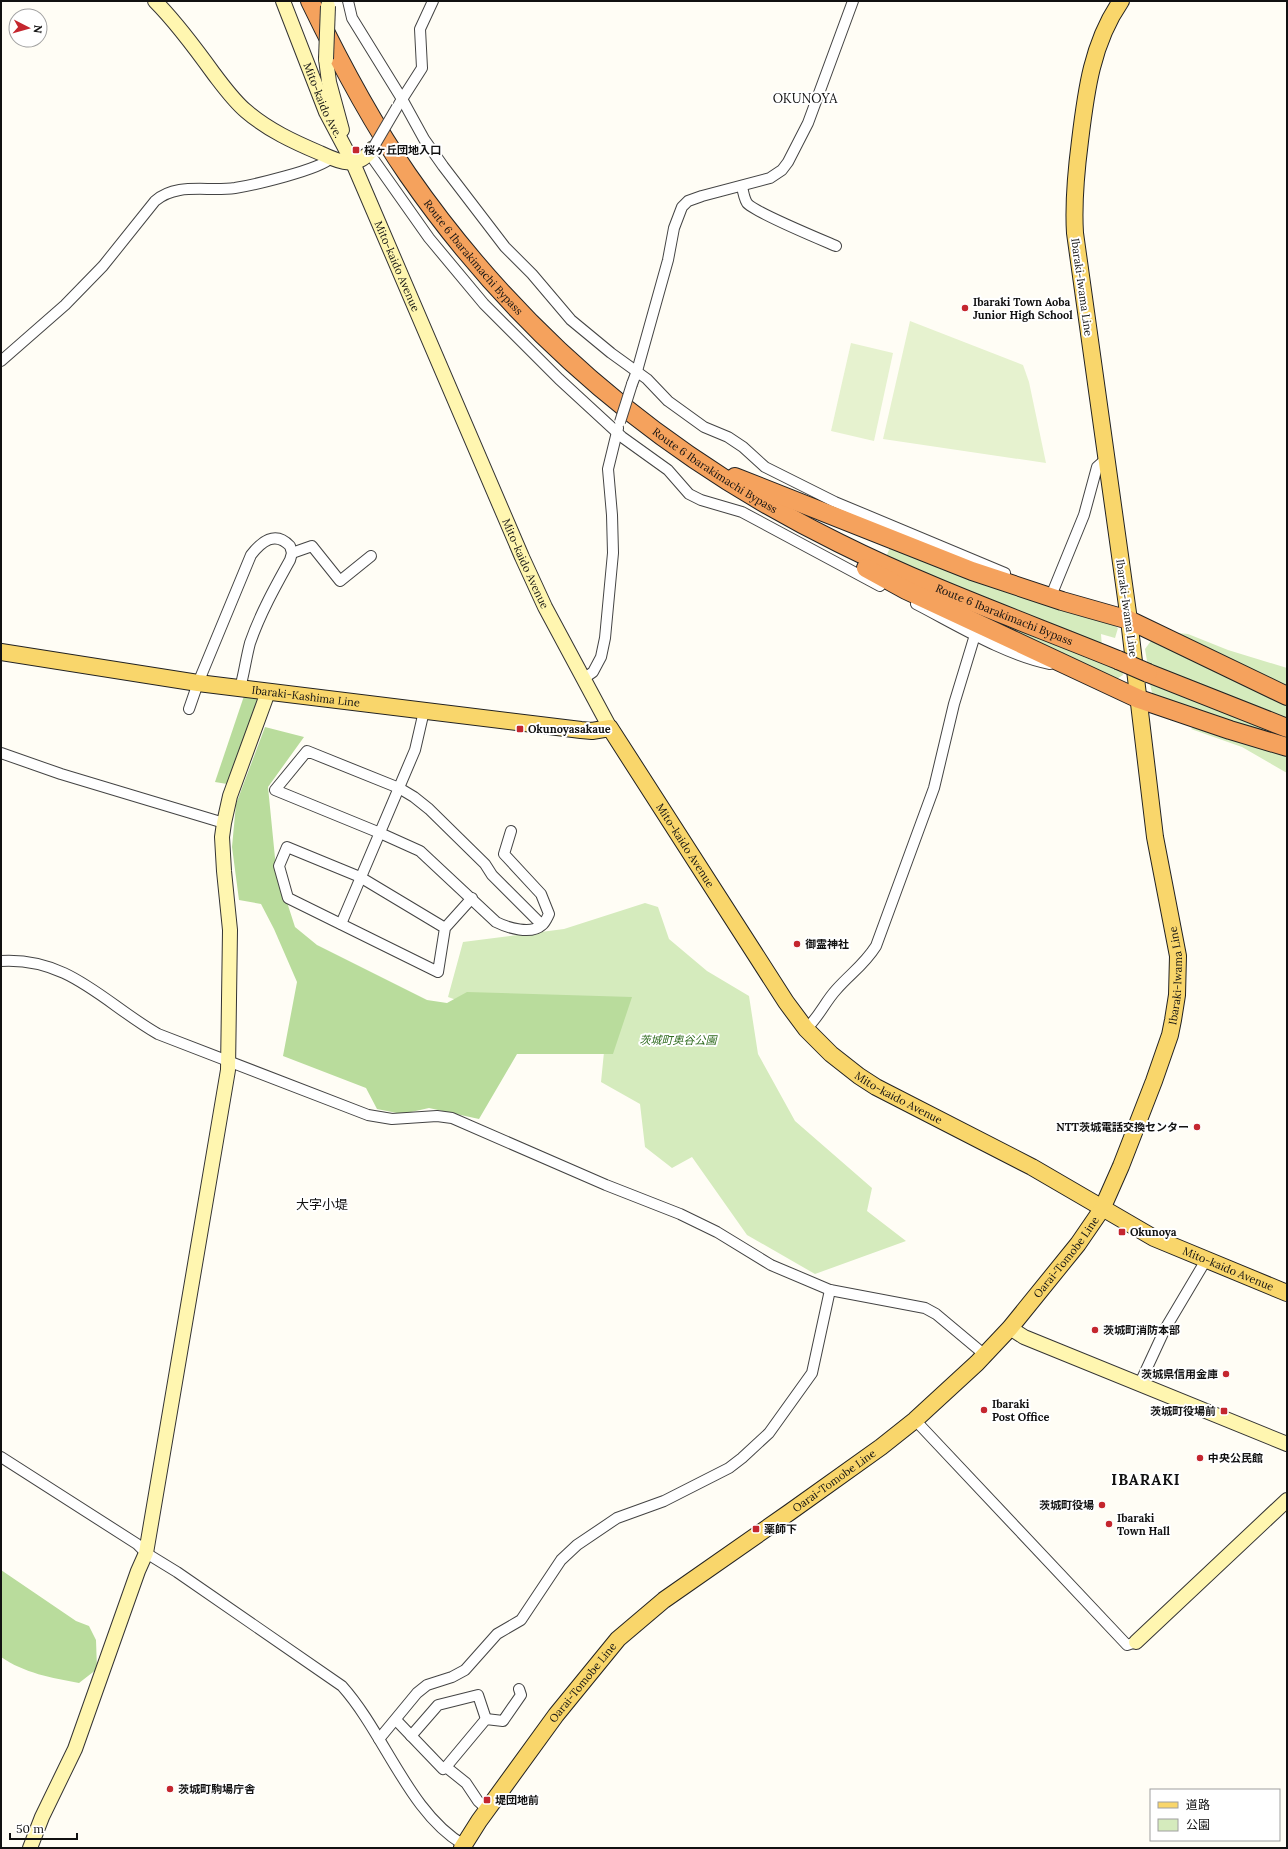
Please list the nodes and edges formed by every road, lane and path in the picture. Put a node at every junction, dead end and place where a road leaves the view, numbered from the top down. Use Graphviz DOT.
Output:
graph roads {
  1 [pos="155,1"];
  2 [pos="283,1"];
  3 [pos="310,1"];
  4 [pos="348,1"];
  5 [pos="433,1"];
  6 [pos="853,1"];
  7 [pos="1116,3"];
  8 [pos="328,4"];
  9 [pos="400,103"];
  10 [pos="371,151"];
  11 [pos="331,158"];
  12 [pos="350,158"];
  13 [pos="742,186"];
  14 [pos="836,246"];
  15 [pos="1,361"];
  16 [pos="637,371"];
  17 [pos="618,426"];
  18 [pos="692,458"];
  19 [pos="1106,459"];
  20 [pos="724,479"];
  21 [pos="292,553"];
  22 [pos="371,556"];
  23 [pos="1057,596"];
  24 [pos="1129,620"];
  25 [pos="975,635"];
  26 [pos="1,652"];
  27 [pos="1064,663"];
  28 [pos="583,679"];
  29 [pos="198,683"];
  30 [pos="240,688"];
  31 [pos="268,692"];
  32 [pos="1287,696"];
  33 [pos="1139,699"];
  34 [pos="189,709"];
  35 [pos="424,711"];
  36 [pos="610,728"];
  37 [pos="1287,728"];
  38 [pos="1287,747"];
  39 [pos="1,753"];
  40 [pos="399,788"];
  41 [pos="224,823"];
  42 [pos="511,831"];
  43 [pos="380,833"];
  44 [pos="360,878"];
  45 [pos="472,898"];
  46 [pos="341,924"];
  47 [pos="542,925"];
  48 [pos="445,928"];
  49 [pos="1,961"];
  50 [pos="806,1029"];
  51 [pos="229,1060"];
  52 [pos="1102,1208"];
  53 [pos="1206,1260"];
  54 [pos="830,1290"];
  55 [pos="1287,1293"];
  56 [pos="1010,1328"];
  57 [pos="985,1355"];
  58 [pos="1140,1383"];
  59 [pos="915,1420"];
  60 [pos="1287,1444"];
  61 [pos="1,1457"];
  62 [pos="1287,1500"];
  63 [pos="146,1553"];
  64 [pos="1136,1642"];
  65 [pos="519,1689"];
  66 [pos="486,1719"];
  67 [pos="396,1720"];
  68 [pos="411,1736"];
  69 [pos="380,1739"];
  70 [pos="446,1767"];
  71 [pos="487,1810"];
  72 [pos="463,1846"];
  73 [pos="30,1848"];
  1 -- 11 [label="street"];
  2 -- 12 [label="street, Mito-kaido Ave."];
  3 -- 18 [label="highway, Route 6 Ibarakimachi Bypass"];
  4 -- 9 [label="street"];
  5 -- 9 [label="street"];
  6 -- 13 [label="street"];
  7 -- 19 [label="main road, Ibaraki-Iwama Line"];
  8 -- 12 [label="street, Mito-kaido Ave., bridge"];
  9 -- 10 [label="street, bridge"];
  9 -- 16 [label="street"];
  10 -- 12 [label="street"];
  10 -- 17 [label="street"];
  11 -- 12 [label="street"];
  11 -- 15 [label="street"];
  12 -- 28 [label="street, Mito-kaido Avenue"];
  13 -- 14 [label="street"];
  13 -- 16 [label="street"];
  16 -- 17 [label="street, bridge"];
  16 -- 23 [label="street"];
  17 -- 25 [label="street"];
  17 -- 28 [label="street"];
  18 -- 20 [label="highway, Route 6 Ibarakimachi Bypass"];
  18 -- 23 [label="highway"];
  19 -- 23 [label="street"];
  19 -- 24 [label="main road, Ibaraki-Iwama Line"];
  20 -- 27 [label="highway"];
  20 -- 37 [label="highway, Route 6 Ibarakimachi Bypass, bridge"];
  21 -- 22 [label="street"];
  21 -- 29 [label="street"];
  21 -- 30 [label="street"];
  23 -- 24 [label="highway"];
  24 -- 32 [label="highway"];
  24 -- 33 [label="main road, Ibaraki-Iwama Line"];
  25 -- 27 [label="street"];
  25 -- 50 [label="street"];
  26 -- 29 [label="main road, Ibaraki-Kashima Line"];
  27 -- 33 [label="highway"];
  28 -- 36 [label="street, Mito-kaido Avenue"];
  29 -- 30 [label="main road, Ibaraki-Kashima Line"];
  29 -- 34 [label="street"];
  30 -- 31 [label="main road, Ibaraki-Kashima Line"];
  31 -- 35 [label="main road, Ibaraki-Kashima Line"];
  31 -- 41 [label="street"];
  33 -- 38 [label="highway"];
  33 -- 52 [label="main road, Ibaraki-Iwama Line"];
  35 -- 36 [label="main road, Ibaraki-Kashima Line"];
  35 -- 40 [label="street"];
  36 -- 50 [label="main road, Mito-kaido Avenue"];
  39 -- 41 [label="street"];
  40 -- 43 [label="street"];
  40 -- 43 [label="street"];
  40 -- 47 [label="street"];
  41 -- 51 [label="street"];
  42 -- 47 [label="street"];
  43 -- 44 [label="street"];
  43 -- 45 [label="street"];
  44 -- 46 [label="street"];
  44 -- 46 [label="street"];
  44 -- 48 [label="street"];
  45 -- 47 [label="street"];
  45 -- 48 [label="street"];
  46 -- 48 [label="street"];
  49 -- 51 [label="street"];
  50 -- 52 [label="main road, Mito-kaido Avenue"];
  51 -- 54 [label="street"];
  51 -- 63 [label="street"];
  52 -- 53 [label="main road, Mito-kaido Avenue"];
  52 -- 56 [label="main road, Oarai-Tomobe Line"];
  53 -- 55 [label="main road, Mito-kaido Avenue"];
  53 -- 58 [label="street"];
  54 -- 57 [label="street"];
  54 -- 67 [label="street"];
  56 -- 57 [label="main road, Oarai-Tomobe Line"];
  56 -- 58 [label="street"];
  57 -- 59 [label="main road, Oarai-Tomobe Line"];
  58 -- 60 [label="street"];
  59 -- 64 [label="street"];
  59 -- 71 [label="main road, Oarai-Tomobe Line"];
  61 -- 63 [label="street"];
  62 -- 64 [label="street"];
  63 -- 69 [label="street"];
  63 -- 73 [label="street"];
  65 -- 66 [label="street"];
  66 -- 68 [label="street"];
  66 -- 70 [label="street"];
  67 -- 68 [label="street"];
  67 -- 69 [label="street"];
  68 -- 70 [label="street"];
  69 -- 72 [label="street"];
  70 -- 71 [label="street"];
  71 -- 72 [label="main road, Oarai-Tomobe Line"];
}
